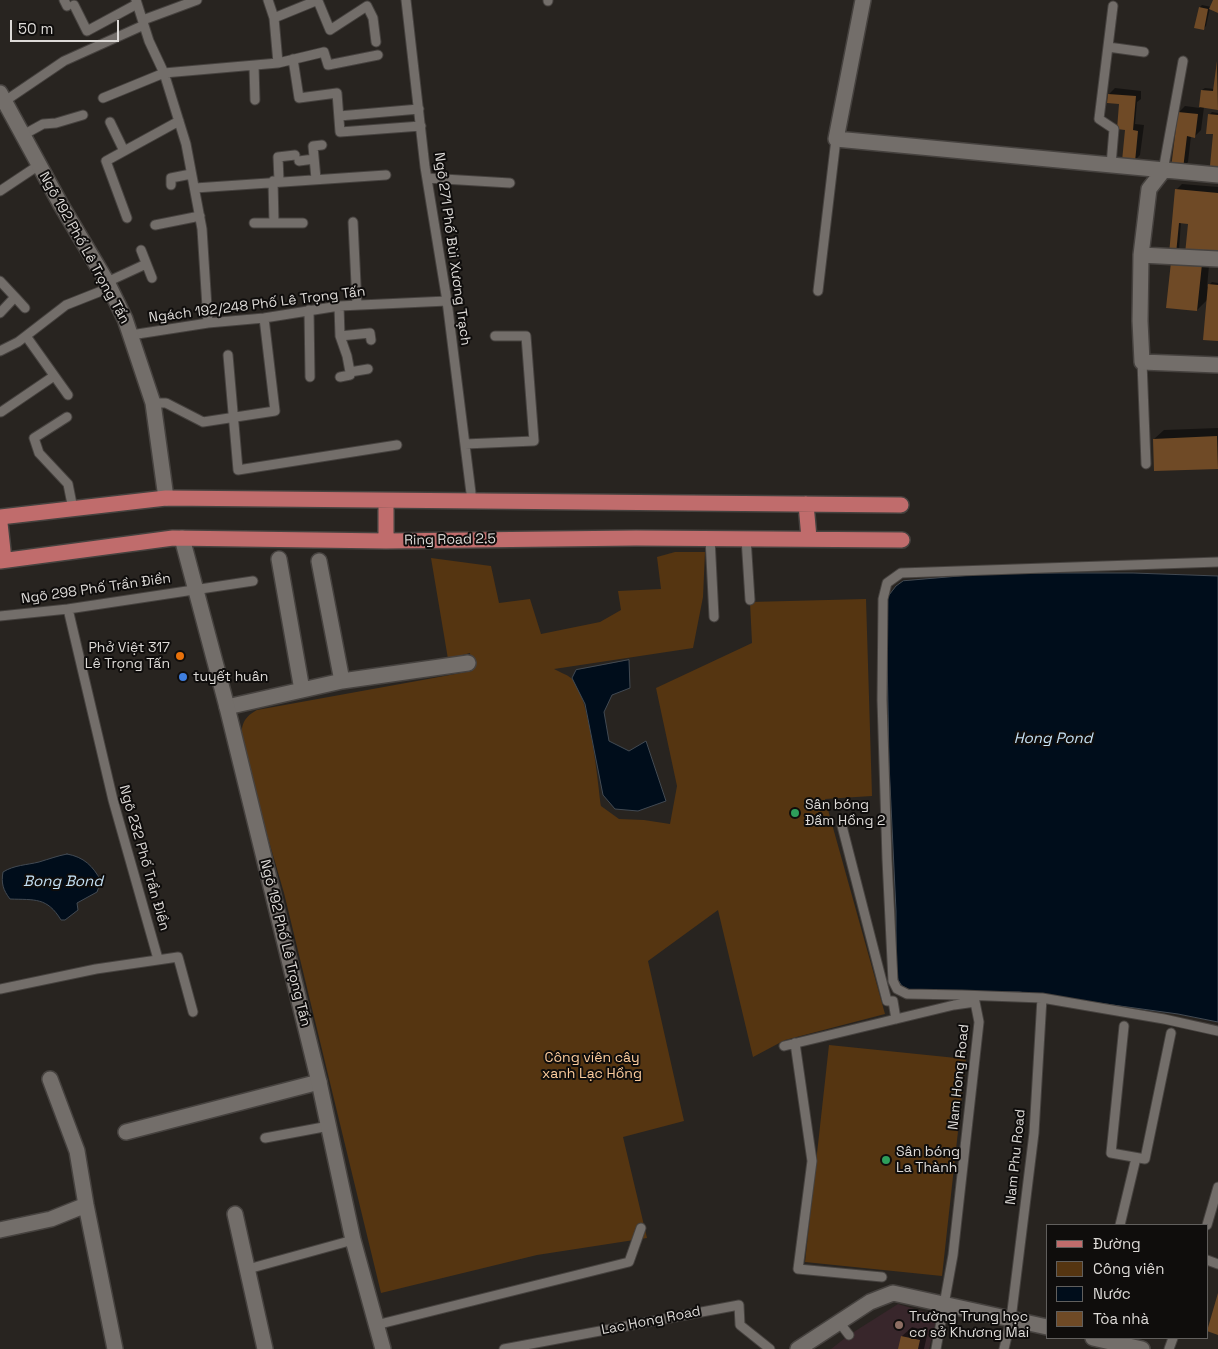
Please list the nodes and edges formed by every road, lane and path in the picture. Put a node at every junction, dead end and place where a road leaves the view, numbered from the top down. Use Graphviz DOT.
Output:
graph roads {
  1 [pos="197,0"];
  2 [pos="268,0"];
  3 [pos="318,0"];
  4 [pos="406,0"];
  5 [pos="863,0"];
  6 [pos="136,2"];
  7 [pos="68,4"];
  8 [pos="1113,6"];
  9 [pos="274,18"];
  10 [pos="143,23"];
  11 [pos="376,42"];
  12 [pos="1108,47"];
  13 [pos="1144,52"];
  14 [pos="378,54"];
  15 [pos="293,59"];
  16 [pos="1183,62"];
  17 [pos="278,63"];
  18 [pos="254,66"];
  19 [pos="164,73"];
  20 [pos="103,98"];
  21 [pos="2,100"];
  22 [pos="255,100"];
  23 [pos="419,109"];
  24 [pos="83,115"];
  25 [pos="339,116"];
  26 [pos="179,121"];
  27 [pos="110,122"];
  28 [pos="421,126"];
  29 [pos="23,135"];
  30 [pos="836,139"];
  31 [pos="322,145"];
  32 [pos="124,151"];
  33 [pos="314,159"];
  34 [pos="1111,165"];
  35 [pos="39,166"];
  36 [pos="1163,171"];
  37 [pos="191,174"];
  38 [pos="386,174"];
  39 [pos="1218,175"];
  40 [pos="428,178"];
  41 [pos="316,179"];
  42 [pos="276,181"];
  43 [pos="510,183"];
  44 [pos="171,185"];
  45 [pos="194,188"];
  46 [pos="0,191"];
  47 [pos="200,216"];
  48 [pos="127,218"];
  49 [pos="353,222"];
  50 [pos="254,223"];
  51 [pos="274,223"];
  52 [pos="303,223"];
  53 [pos="155,225"];
  54 [pos="141,250"];
  55 [pos="1141,255"];
  56 [pos="1218,259"];
  57 [pos="146,264"];
  58 [pos="152,278"];
  59 [pos="0,281"];
  60 [pos="108,285"];
  61 [pos="818,291"];
  62 [pos="15,297"];
  63 [pos="447,301"];
  64 [pos="357,305"];
  65 [pos="339,306"];
  66 [pos="25,308"];
  67 [pos="309,310"];
  68 [pos="0,313"];
  69 [pos="264,318"];
  70 [pos="208,323"];
  71 [pos="130,335"];
  72 [pos="26,336"];
  73 [pos="340,336"];
  74 [pos="495,336"];
  75 [pos="371,340"];
  76 [pos="0,351"];
  77 [pos="228,355"];
  78 [pos="1142,362"];
  79 [pos="1218,366"];
  80 [pos="368,369"];
  81 [pos="350,372"];
  82 [pos="54,376"];
  83 [pos="310,377"];
  84 [pos="340,377"];
  85 [pos="68,396"];
  86 [pos="153,403"];
  87 [pos="1,412"];
  88 [pos="67,417"];
  89 [pos="233,419"];
  90 [pos="397,444"];
  91 [pos="465,444"];
  92 [pos="1146,464"];
  93 [pos="166,498"];
  94 [pos="386,501"];
  95 [pos="472,501"];
  96 [pos="806,504"];
  97 [pos="900,505"];
  98 [pos="73,509"];
  99 [pos="0,518"];
  100 [pos="0,523"];
  101 [pos="182,538"];
  102 [pos="710,538"];
  103 [pos="746,538"];
  104 [pos="809,538"];
  105 [pos="902,540"];
  106 [pos="386,541"];
  107 [pos="279,559"];
  108 [pos="2,561"];
  109 [pos="319,561"];
  110 [pos="1218,562"];
  111 [pos="252,581"];
  112 [pos="195,589"];
  113 [pos="750,600"];
  114 [pos="68,609"];
  115 [pos="0,616"];
  116 [pos="714,618"];
  117 [pos="468,663"];
  118 [pos="342,681"];
  119 [pos="302,690"];
  120 [pos="227,707"];
  121 [pos="842,826"];
  122 [pos="158,959"];
  123 [pos="0,990"];
  124 [pos="953,995"];
  125 [pos="1042,998"];
  126 [pos="958,1004"];
  127 [pos="193,1012"];
  128 [pos="896,1019"];
  129 [pos="1124,1026"];
  130 [pos="1218,1031"];
  131 [pos="1171,1033"];
  132 [pos="795,1043"];
  133 [pos="784,1046"];
  134 [pos="50,1079"];
  135 [pos="319,1082"];
  136 [pos="328,1126"];
  137 [pos="126,1132"];
  138 [pos="265,1138"];
  139 [pos="1136,1158"];
  140 [pos="1218,1188"];
  141 [pos="86,1205"];
  142 [pos="235,1214"];
  143 [pos="1120,1224"];
  144 [pos="1206,1224"];
  145 [pos="641,1228"];
  146 [pos="0,1230"];
  147 [pos="354,1240"];
  148 [pos="248,1269"];
  149 [pos="882,1277"];
  150 [pos="945,1305"];
  151 [pos="1011,1319"];
  152 [pos="838,1322"];
  153 [pos="376,1326"];
  154 [pos="1046,1327"];
  155 [pos="849,1335"];
  156 [pos="1097,1339"];
  157 [pos="115,1349"];
  158 [pos="265,1349"];
  159 [pos="383,1349"];
  160 [pos="504,1349"];
  161 [pos="770,1349"];
  162 [pos="798,1349"];
  163 [pos="936,1349"];
  164 [pos="1004,1349"];
  165 [pos="1142,1349"];
  1 -- 10 [label="lane"];
  2 -- 9 [label="lane"];
  3 -- 9 [label="lane"];
  3 -- 11 [label="lane"];
  4 -- 23 [label="lane, Ngõ 271 Phố Bùi Xương Trạch"];
  5 -- 30 [label="street"];
  6 -- 7 [label="lane"];
  6 -- 10 [label="lane"];
  8 -- 12 [label="lane"];
  9 -- 17 [label="lane"];
  10 -- 19 [label="lane"];
  10 -- 21 [label="lane"];
  12 -- 13 [label="lane"];
  12 -- 34 [label="lane"];
  14 -- 15 [label="lane"];
  15 -- 17 [label="lane"];
  15 -- 25 [label="lane"];
  16 -- 36 [label="lane"];
  17 -- 18 [label="lane"];
  18 -- 19 [label="lane"];
  18 -- 22 [label="lane"];
  19 -- 20 [label="lane"];
  19 -- 26 [label="lane"];
  21 -- 29 [label="street, Ngõ 192 Phố Lê Trọng Tấn"];
  23 -- 25 [label="lane"];
  23 -- 28 [label="lane, Ngõ 271 Phố Bùi Xương Trạch"];
  24 -- 29 [label="lane"];
  25 -- 28 [label="lane"];
  26 -- 32 [label="lane"];
  26 -- 37 [label="lane"];
  27 -- 32 [label="lane"];
  28 -- 40 [label="lane, Ngõ 271 Phố Bùi Xương Trạch"];
  29 -- 35 [label="street, Ngõ 192 Phố Lê Trọng Tấn"];
  30 -- 34 [label="street"];
  30 -- 61 [label="lane"];
  31 -- 33 [label="lane"];
  32 -- 48 [label="lane"];
  33 -- 41 [label="lane"];
  33 -- 42 [label="lane"];
  34 -- 36 [label="street"];
  35 -- 46 [label="lane"];
  35 -- 60 [label="street, Ngõ 192 Phố Lê Trọng Tấn"];
  36 -- 39 [label="street"];
  36 -- 55 [label="street"];
  37 -- 44 [label="lane"];
  37 -- 45 [label="lane"];
  38 -- 41 [label="lane"];
  40 -- 43 [label="lane"];
  40 -- 63 [label="lane, Ngõ 271 Phố Bùi Xương Trạch"];
  41 -- 42 [label="lane"];
  42 -- 45 [label="lane"];
  42 -- 51 [label="lane"];
  45 -- 47 [label="lane"];
  47 -- 53 [label="lane"];
  47 -- 70 [label="lane"];
  49 -- 64 [label="lane"];
  50 -- 51 [label="lane"];
  51 -- 52 [label="lane"];
  54 -- 57 [label="lane"];
  55 -- 56 [label="street"];
  55 -- 78 [label="street"];
  57 -- 58 [label="lane"];
  57 -- 60 [label="lane"];
  59 -- 62 [label="lane"];
  60 -- 71 [label="street, Ngõ 192 Phố Lê Trọng Tấn"];
  60 -- 72 [label="lane"];
  62 -- 66 [label="lane"];
  62 -- 68 [label="lane"];
  63 -- 64 [label="lane, Ngách 192/248 Phố Lê Trọng Tấn"];
  63 -- 91 [label="lane, Ngõ 271 Phố Bùi Xương Trạch"];
  64 -- 65 [label="lane, Ngách 192/248 Phố Lê Trọng Tấn"];
  65 -- 67 [label="lane, Ngách 192/248 Phố Lê Trọng Tấn"];
  65 -- 73 [label="lane"];
  67 -- 69 [label="lane, Ngách 192/248 Phố Lê Trọng Tấn"];
  67 -- 83 [label="lane"];
  69 -- 70 [label="lane, Ngách 192/248 Phố Lê Trọng Tấn"];
  69 -- 89 [label="lane"];
  70 -- 71 [label="lane, Ngách 192/248 Phố Lê Trọng Tấn"];
  71 -- 86 [label="street, Ngõ 192 Phố Lê Trọng Tấn"];
  72 -- 76 [label="lane"];
  72 -- 82 [label="lane"];
  73 -- 75 [label="lane"];
  73 -- 81 [label="lane"];
  74 -- 91 [label="lane"];
  77 -- 89 [label="lane"];
  78 -- 79 [label="street"];
  78 -- 92 [label="lane"];
  80 -- 81 [label="lane"];
  81 -- 84 [label="lane"];
  82 -- 85 [label="lane"];
  82 -- 87 [label="lane"];
  86 -- 89 [label="lane"];
  86 -- 93 [label="street, Ngõ 192 Phố Lê Trọng Tấn"];
  88 -- 98 [label="lane"];
  89 -- 90 [label="lane"];
  91 -- 95 [label="lane, Ngõ 271 Phố Bùi Xương Trạch"];
  93 -- 94 [label="main road"];
  93 -- 98 [label="main road"];
  94 -- 95 [label="main road"];
  94 -- 106 [label="main road"];
  95 -- 96 [label="main road"];
  96 -- 97 [label="main road"];
  96 -- 104 [label="main road"];
  98 -- 99 [label="main road"];
  100 -- 108 [label="main road"];
  101 -- 106 [label="main road, Ring Road 2.5"];
  101 -- 108 [label="main road, Ring Road 2.5"];
  101 -- 112 [label="street, Ngõ 192 Phố Lê Trọng Tấn"];
  102 -- 103 [label="main road, Ring Road 2.5"];
  102 -- 106 [label="main road, Ring Road 2.5"];
  102 -- 116 [label="lane"];
  103 -- 104 [label="main road, Ring Road 2.5"];
  103 -- 113 [label="lane"];
  104 -- 105 [label="main road, Ring Road 2.5"];
  107 -- 119 [label="street"];
  109 -- 118 [label="street"];
  110 -- 124 [label="lane"];
  111 -- 112 [label="lane, Ngõ 298 Phố Trần Điền"];
  112 -- 114 [label="lane, Ngõ 298 Phố Trần Điền"];
  112 -- 120 [label="street, Ngõ 192 Phố Lê Trọng Tấn"];
  114 -- 115 [label="lane, Ngõ 298 Phố Trần Điền"];
  114 -- 122 [label="lane, Ngõ 232 Phố Trần Điền"];
  117 -- 118 [label="street"];
  118 -- 119 [label="street"];
  119 -- 120 [label="street"];
  120 -- 135 [label="street, Ngõ 192 Phố Lê Trọng Tấn"];
  121 -- 128 [label="lane"];
  122 -- 123 [label="lane"];
  122 -- 127 [label="lane"];
  124 -- 125 [label="lane"];
  124 -- 126 [label="lane"];
  125 -- 130 [label="lane"];
  125 -- 151 [label="lane, Nam Phu Road"];
  126 -- 128 [label="lane, Nam Hong Road"];
  126 -- 150 [label="lane, Nam Hong Road"];
  128 -- 132 [label="lane, Nam Hong Road"];
  129 -- 139 [label="lane"];
  131 -- 139 [label="lane"];
  132 -- 133 [label="lane, Nam Hong Road"];
  132 -- 149 [label="lane"];
  134 -- 141 [label="street"];
  135 -- 136 [label="street, Ngõ 192 Phố Lê Trọng Tấn"];
  135 -- 137 [label="street"];
  136 -- 138 [label="lane"];
  136 -- 147 [label="street, Ngõ 192 Phố Lê Trọng Tấn"];
  139 -- 143 [label="lane"];
  140 -- 144 [label="lane"];
  141 -- 146 [label="street"];
  141 -- 157 [label="street"];
  142 -- 148 [label="street"];
  145 -- 153 [label="lane"];
  147 -- 148 [label="lane"];
  147 -- 153 [label="street, Ngõ 192 Phố Lê Trọng Tấn"];
  148 -- 158 [label="street"];
  150 -- 151 [label="street"];
  150 -- 152 [label="street"];
  150 -- 163 [label="lane, Nam Hong Road"];
  151 -- 154 [label="street"];
  151 -- 164 [label="lane, Nam Phu Road"];
  152 -- 155 [label="lane"];
  152 -- 162 [label="street"];
  153 -- 159 [label="street, Ngõ 192 Phố Lê Trọng Tấn"];
  156 -- 165 [label="street"];
  160 -- 161 [label="lane, Lac Hong Road"];
}
